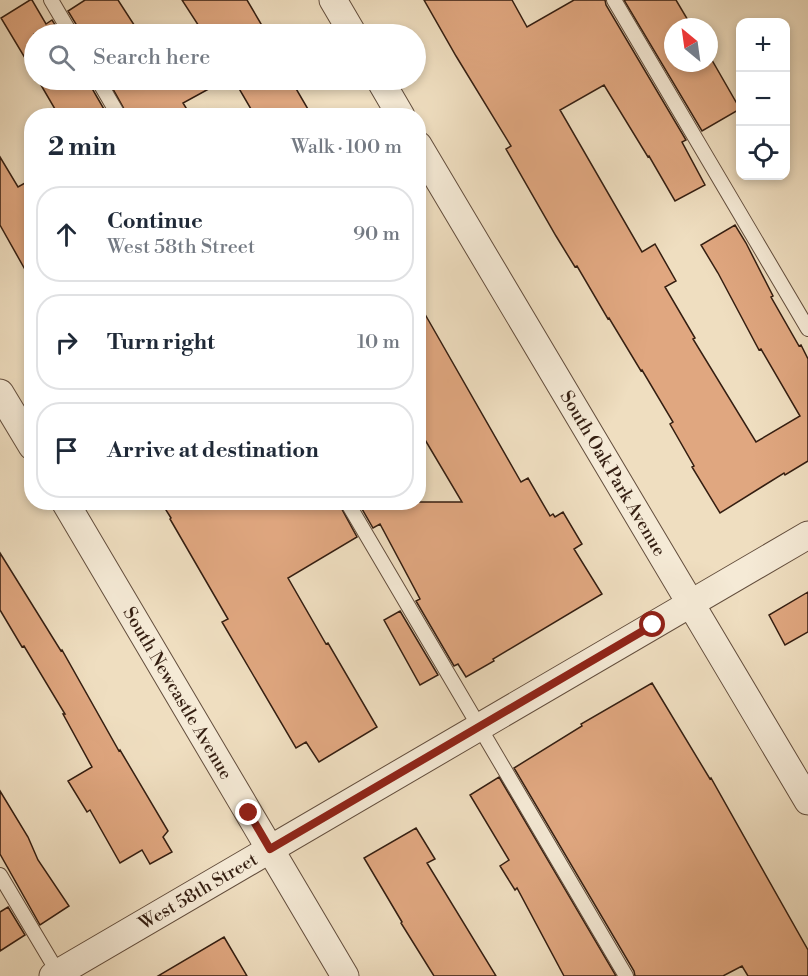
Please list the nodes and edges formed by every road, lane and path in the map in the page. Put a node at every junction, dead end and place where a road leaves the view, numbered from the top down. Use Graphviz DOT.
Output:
graph roads {
  1 [pos="51,0"];
  2 [pos="333,0"];
  3 [pos="614,0"];
  4 [pos="65,24"];
  5 [pos="347,24"];
  6 [pos="104,90"];
  7 [pos="386,90"];
  8 [pos="114,108"];
  9 [pos="396,108"];
  10 [pos="426,158"];
  11 [pos="808,328"];
  12 [pos="0,393"];
  13 [pos="24,433"];
  14 [pos="70,510"];
  15 [pos="351,510"];
  16 [pos="808,535"];
  17 [pos="690,603"];
  18 [pos="479,727"];
  19 [pos="808,801"];
  20 [pos="270,849"];
  21 [pos="0,875"];
  22 [pos="57,975"];
  23 [pos="345,976"];
  24 [pos="626,976"];
  1 -- 4 [label="lane"];
  2 -- 5 [label="street"];
  3 -- 11 [label="lane"];
  6 -- 8 [label="lane"];
  7 -- 9 [label="street"];
  10 -- 17 [label="street, South Oak Park Avenue"];
  12 -- 13 [label="street"];
  14 -- 20 [label="street, South Newcastle Avenue"];
  15 -- 18 [label="lane"];
  16 -- 17 [label="street, West 58th Street"];
  17 -- 18 [label="street, West 58th Street"];
  17 -- 19 [label="street, South Oak Park Avenue"];
  18 -- 20 [label="street, West 58th Street"];
  18 -- 24 [label="lane"];
  20 -- 22 [label="street, West 58th Street"];
  20 -- 23 [label="street, South Newcastle Avenue"];
  21 -- 22 [label="lane"];
}
